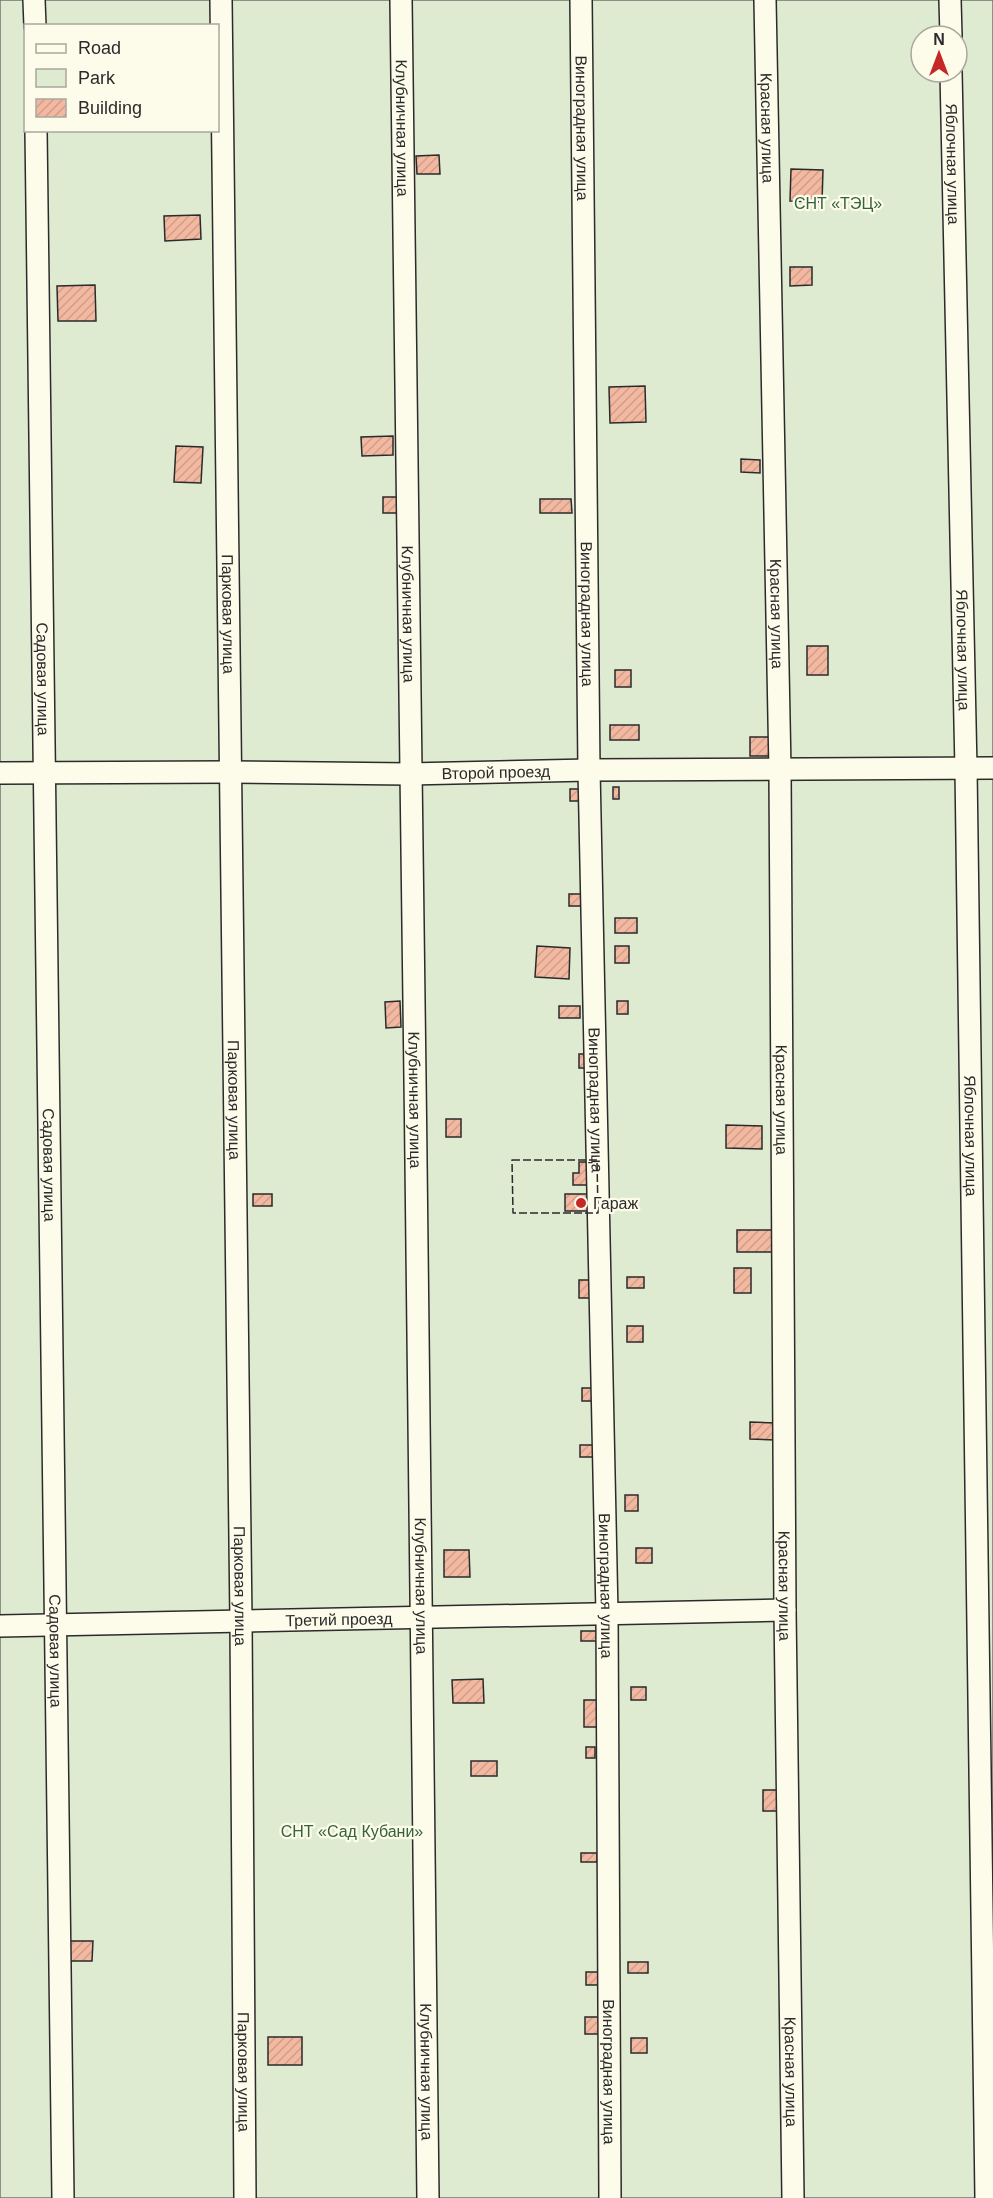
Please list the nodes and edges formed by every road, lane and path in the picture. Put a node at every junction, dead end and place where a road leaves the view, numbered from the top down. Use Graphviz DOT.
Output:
graph roads {
  1 [pos="34,0"];
  2 [pos="220,0"];
  3 [pos="401,0"];
  4 [pos="581,0"];
  5 [pos="765,0"];
  6 [pos="950,0"];
  7 [pos="35,24"];
  8 [pos="951,24"];
  9 [pos="951,84"];
  10 [pos="36,132"];
  11 [pos="993,768"];
  12 [pos="966,769"];
  13 [pos="589,770"];
  14 [pos="780,770"];
  15 [pos="230,772"];
  16 [pos="0,773"];
  17 [pos="46,773"];
  18 [pos="409,774"];
  19 [pos="785,1610"];
  20 [pos="607,1614"];
  21 [pos="423,1616"];
  22 [pos="241,1621"];
  23 [pos="56,1624"];
  24 [pos="0,1626"];
  25 [pos="63,2198"];
  26 [pos="245,2198"];
  27 [pos="428,2198"];
  28 [pos="610,2198"];
  29 [pos="793,2198"];
  30 [pos="986,2198"];
  1 -- 7 [label="street"];
  2 -- 15 [label="street, Парковая улица"];
  3 -- 18 [label="street, Клубничная улица"];
  4 -- 13 [label="street, Виноградная улица"];
  5 -- 14 [label="street, Красная улица"];
  6 -- 8 [label="street"];
  9 -- 12 [label="street, Яблочная улица"];
  10 -- 17 [label="street, Садовая улица"];
  11 -- 12 [label="street, Второй проезд"];
  12 -- 14 [label="street, Второй проезд"];
  12 -- 30 [label="street, Яблочная улица"];
  13 -- 14 [label="street, Второй проезд"];
  13 -- 18 [label="street, Второй проезд"];
  13 -- 20 [label="street, Виноградная улица"];
  14 -- 19 [label="street, Красная улица"];
  15 -- 17 [label="street, Второй проезд"];
  15 -- 18 [label="street, Второй проезд"];
  15 -- 22 [label="street, Парковая улица"];
  16 -- 17 [label="street, Второй проезд"];
  17 -- 23 [label="street, Садовая улица"];
  18 -- 21 [label="street, Клубничная улица"];
  19 -- 20 [label="street, Третий проезд"];
  19 -- 29 [label="street, Красная улица"];
  20 -- 21 [label="street, Третий проезд"];
  20 -- 28 [label="street, Виноградная улица"];
  21 -- 22 [label="street, Третий проезд"];
  21 -- 27 [label="street, Клубничная улица"];
  22 -- 23 [label="street, Третий проезд"];
  22 -- 26 [label="street, Парковая улица"];
  23 -- 24 [label="street, Третий проезд"];
  23 -- 25 [label="street, Садовая улица"];
}
